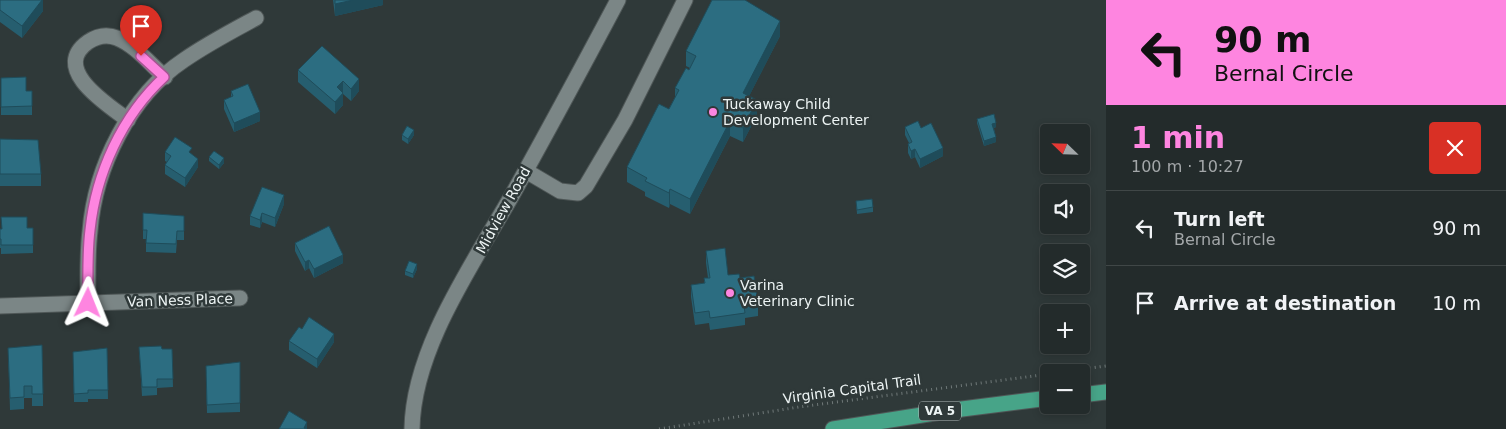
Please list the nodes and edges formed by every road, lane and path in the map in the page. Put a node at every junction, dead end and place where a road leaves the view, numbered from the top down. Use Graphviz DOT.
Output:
graph roads {
  1 [pos="618,0"];
  2 [pos="685,0"];
  3 [pos="256,18"];
  4 [pos="164,77"];
  5 [pos="128,120"];
  6 [pos="526,171"];
  7 [pos="240,298"];
  8 [pos="88,303"];
  9 [pos="0,306"];
  10 [pos="1106,366"];
  11 [pos="1090,368"];
  12 [pos="1040,375"];
  13 [pos="1106,392"];
  14 [pos="1090,393"];
  15 [pos="1040,399"];
  16 [pos="412,429"];
  17 [pos="659,429"];
  18 [pos="833,429"];
  1 -- 6 [label="street, Midview Road"];
  2 -- 6 [label="street"];
  3 -- 4 [label="street"];
  4 -- 5 [label="street"];
  4 -- 5 [label="street"];
  5 -- 8 [label="street"];
  6 -- 16 [label="street, Midview Road"];
  7 -- 8 [label="street, Van Ness Place"];
  8 -- 9 [label="street, Van Ness Place"];
  10 -- 11 [label="path"];
  12 -- 17 [label="path, Virginia Capital Trail"];
  13 -- 14 [label="main road"];
  15 -- 18 [label="main road, VA 5"];
}
